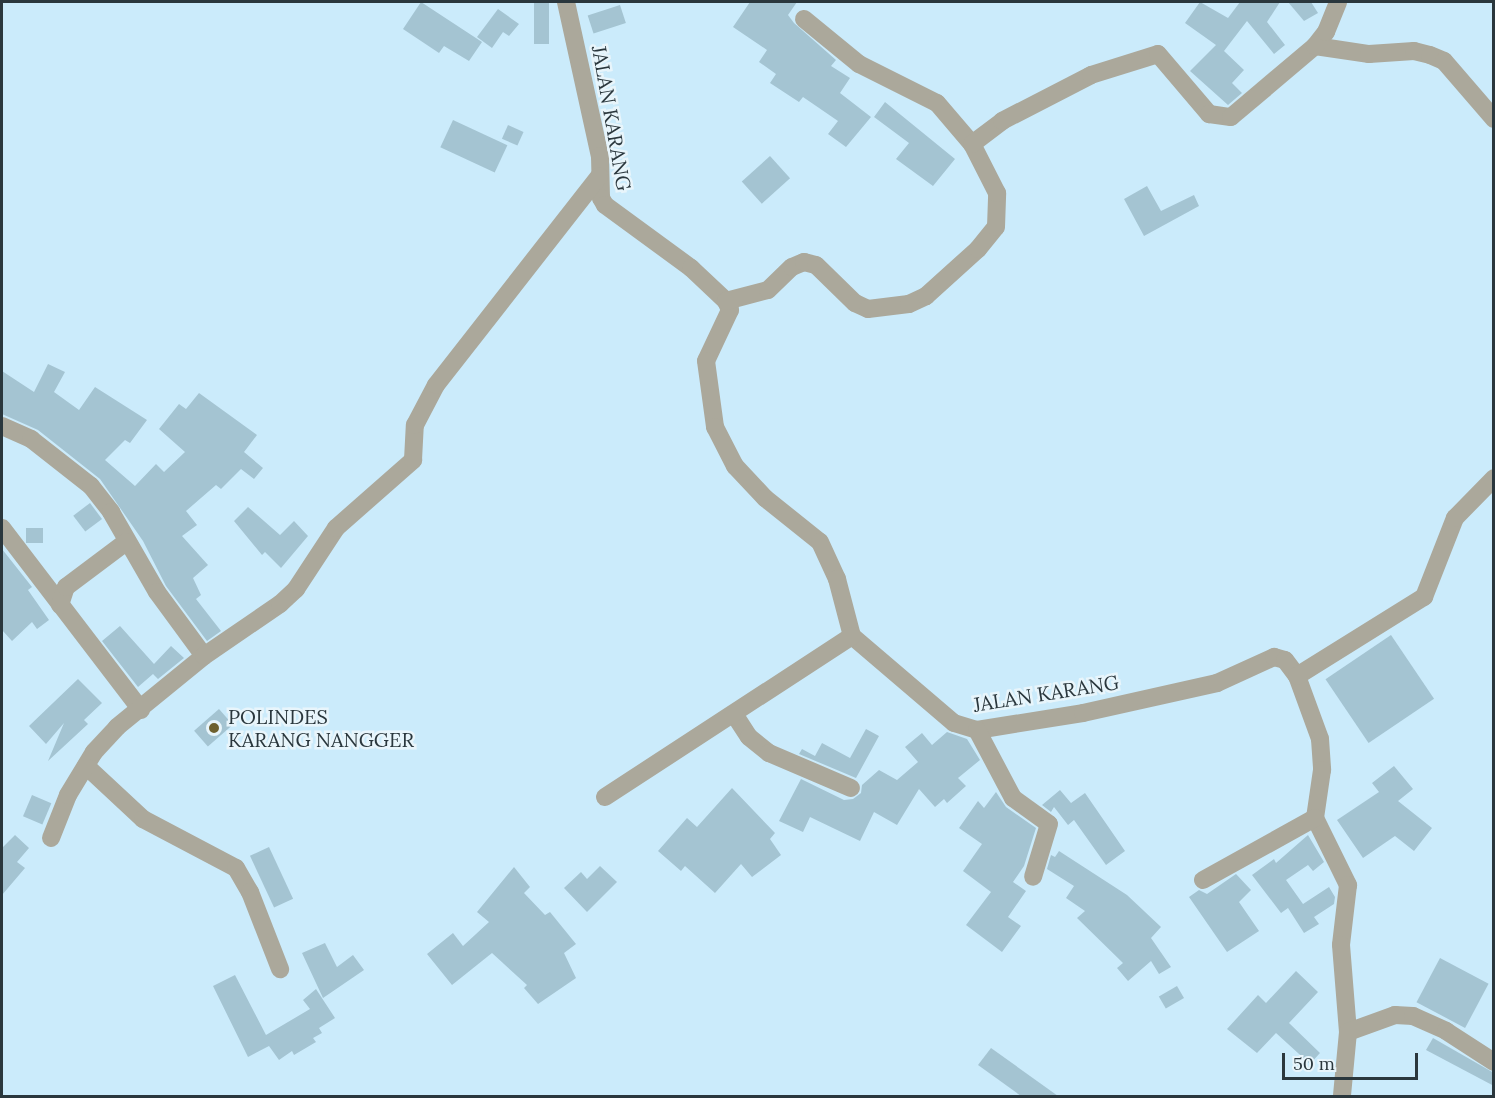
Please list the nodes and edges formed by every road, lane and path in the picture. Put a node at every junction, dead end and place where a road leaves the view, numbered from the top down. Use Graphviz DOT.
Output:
graph roads {
  1 [pos="566,2"];
  2 [pos="1338,2"];
  3 [pos="804,19"];
  4 [pos="1315,46"];
  5 [pos="1494,119"];
  6 [pos="972,144"];
  7 [pos="599,176"];
  8 [pos="726,301"];
  9 [pos="2,426"];
  10 [pos="1494,478"];
  11 [pos="2,528"];
  12 [pos="126,542"];
  13 [pos="60,605"];
  14 [pos="852,636"];
  15 [pos="204,656"];
  16 [pos="1297,676"];
  17 [pos="141,710"];
  18 [pos="734,714"];
  19 [pos="977,730"];
  20 [pos="86,766"];
  21 [pos="851,788"];
  22 [pos="604,797"];
  23 [pos="1315,818"];
  24 [pos="51,838"];
  25 [pos="1033,877"];
  26 [pos="1203,880"];
  27 [pos="280,969"];
  28 [pos="1348,1032"];
  29 [pos="1494,1062"];
  30 [pos="1342,1096"];
  1 -- 7 [label="street, JALAN KARANG"];
  2 -- 4 [label="street"];
  3 -- 6 [label="street"];
  4 -- 5 [label="street"];
  4 -- 6 [label="street"];
  6 -- 8 [label="street"];
  7 -- 8 [label="street, JALAN KARANG"];
  7 -- 15 [label="street"];
  8 -- 14 [label="street"];
  9 -- 12 [label="street"];
  10 -- 16 [label="street"];
  11 -- 13 [label="street"];
  12 -- 13 [label="street"];
  12 -- 15 [label="street"];
  13 -- 17 [label="street"];
  14 -- 18 [label="street"];
  14 -- 19 [label="street, JALAN KARANG"];
  15 -- 17 [label="street"];
  16 -- 19 [label="street, JALAN KARANG"];
  16 -- 23 [label="street, JALAN KARANG"];
  17 -- 20 [label="street"];
  18 -- 21 [label="street"];
  18 -- 22 [label="street"];
  19 -- 25 [label="street"];
  20 -- 24 [label="street"];
  20 -- 27 [label="street"];
  23 -- 26 [label="street"];
  23 -- 28 [label="street"];
  28 -- 29 [label="street"];
  28 -- 30 [label="street"];
}
